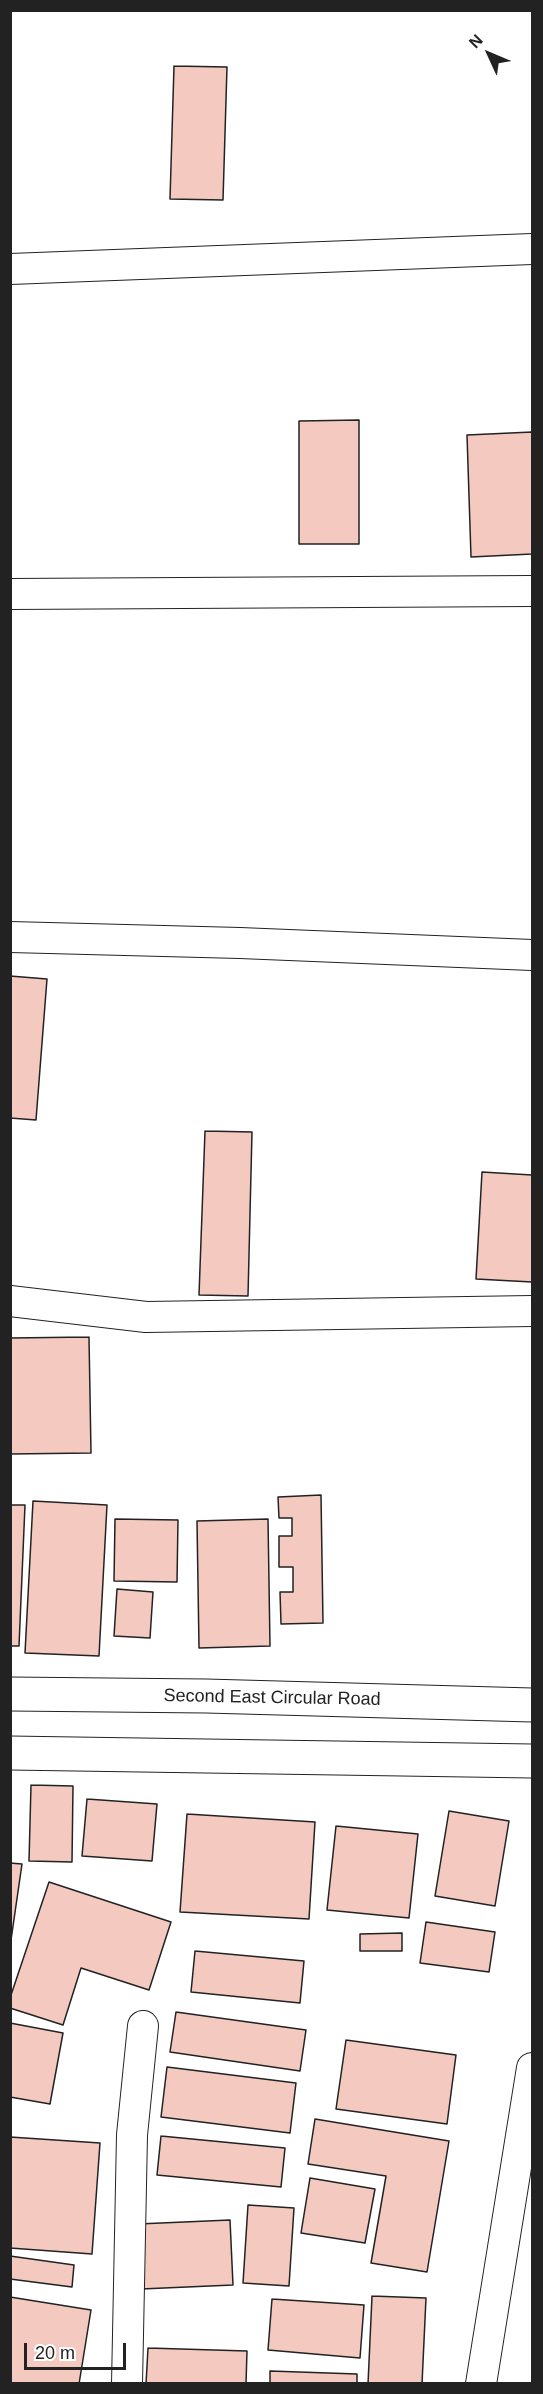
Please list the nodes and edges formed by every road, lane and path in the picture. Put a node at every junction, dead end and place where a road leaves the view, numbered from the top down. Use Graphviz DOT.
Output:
graph roads {
  1 [pos="532,249"];
  2 [pos="10,269"];
  3 [pos="532,591"];
  4 [pos="10,594"];
  5 [pos="10,937"];
  6 [pos="532,955"];
  7 [pos="10,1301"];
  8 [pos="532,1311"];
  9 [pos="10,1695"];
  10 [pos="532,1705"];
  11 [pos="10,1754"];
  12 [pos="532,1761"];
  13 [pos="143,2026"];
  14 [pos="532,2068"];
  15 [pos="127,2384"];
  16 [pos="481,2384"];
  1 -- 2 [label="street"];
  3 -- 4 [label="street"];
  5 -- 6 [label="street"];
  7 -- 8 [label="street"];
  9 -- 10 [label="main road, Second East Circular Road"];
  11 -- 12 [label="main road"];
  13 -- 15 [label="street"];
  14 -- 16 [label="street"];
}
